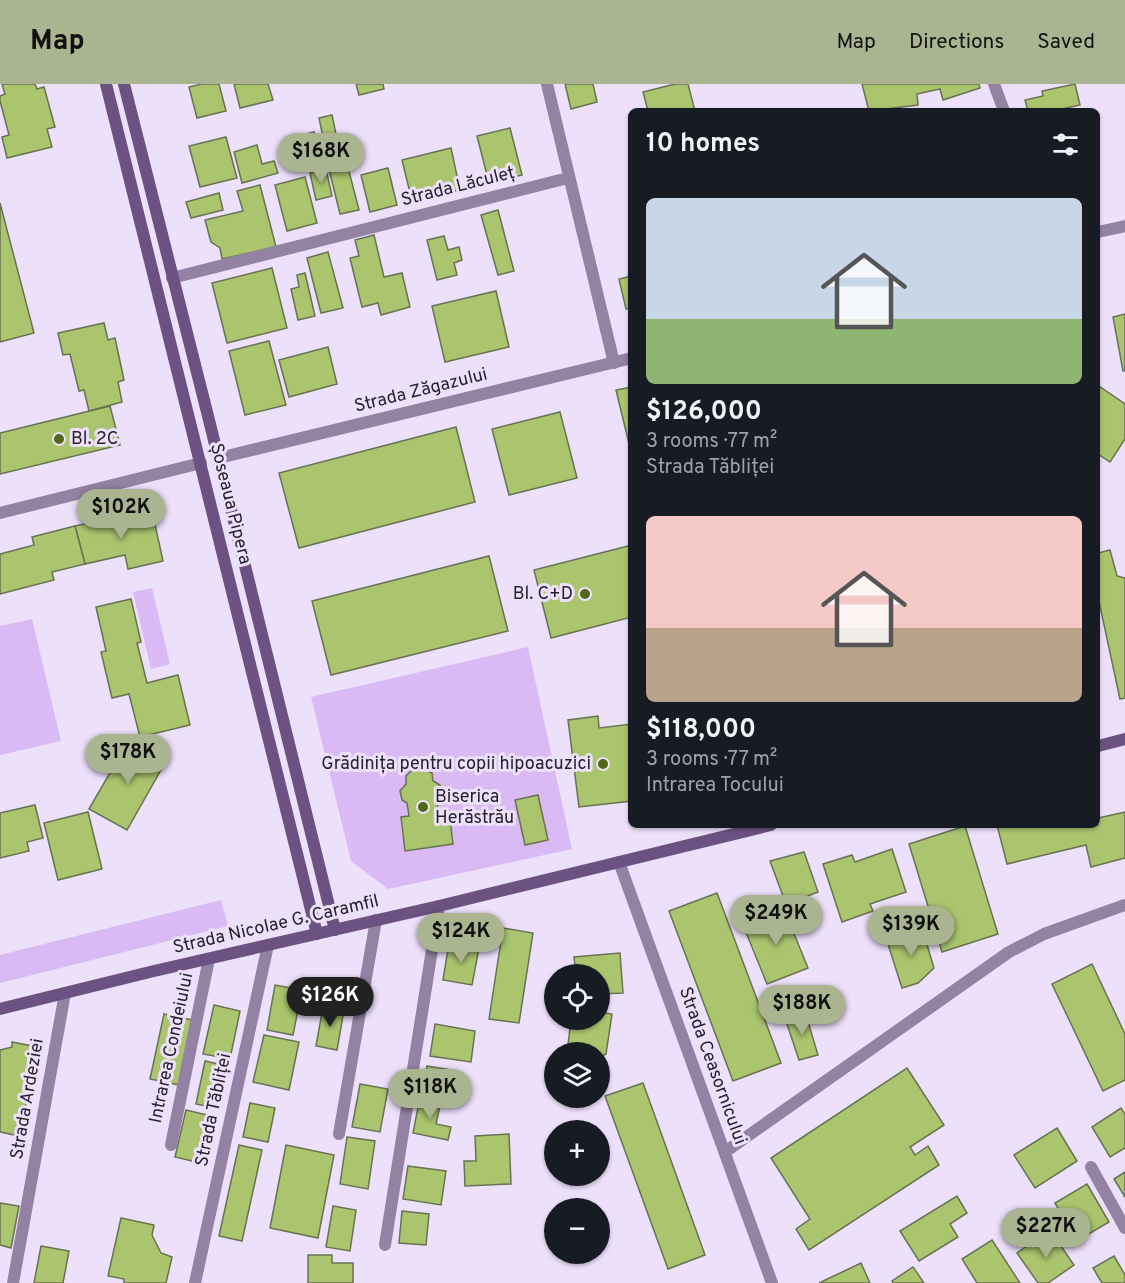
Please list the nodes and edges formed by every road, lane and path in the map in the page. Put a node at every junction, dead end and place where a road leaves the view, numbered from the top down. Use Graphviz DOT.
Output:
graph roads {
  1 [pos="106,84"];
  2 [pos="124,84"];
  3 [pos="547,84"];
  4 [pos="994,84"];
  5 [pos="1003,108"];
  6 [pos="568,178"];
  7 [pos="1125,226"];
  8 [pos="1100,232"];
  9 [pos="172,278"];
  10 [pos="628,359"];
  11 [pos="614,363"];
  12 [pos="219,458"];
  13 [pos="201,463"];
  14 [pos="0,513"];
  15 [pos="1125,739"];
  16 [pos="1100,745"];
  17 [pos="759,828"];
  18 [pos="618,862"];
  19 [pos="1125,905"];
  20 [pos="439,906"];
  21 [pos="376,920"];
  22 [pos="334,930"];
  23 [pos="317,934"];
  24 [pos="268,945"];
  25 [pos="209,958"];
  26 [pos="65,993"];
  27 [pos="0,1009"];
  28 [pos="339,1134"];
  29 [pos="171,1145"];
  30 [pos="725,1152"];
  31 [pos="1091,1167"];
  32 [pos="1125,1228"];
  33 [pos="385,1245"];
  34 [pos="13,1283"];
  35 [pos="195,1283"];
  36 [pos="772,1283"];
  1 -- 13 [label="main road, Șoseaua Pipera"];
  2 -- 9 [label="main road, Șoseaua Pipera"];
  3 -- 6 [label="street"];
  4 -- 5 [label="street"];
  6 -- 9 [label="street, Strada Lăculeț"];
  6 -- 11 [label="street"];
  7 -- 8 [label="street"];
  9 -- 12 [label="main road, Șoseaua Pipera"];
  10 -- 11 [label="street, Strada Zăgazului"];
  11 -- 12 [label="street, Strada Zăgazului"];
  12 -- 22 [label="main road, Șoseaua Pipera"];
  13 -- 14 [label="street"];
  13 -- 23 [label="main road, Șoseaua Pipera"];
  15 -- 16 [label="main road"];
  17 -- 18 [label="main road, Strada Nicolae G. Caramfil"];
  18 -- 20 [label="main road, Strada Nicolae G. Caramfil"];
  18 -- 30 [label="street, Strada Ceasornicului"];
  19 -- 30 [label="street"];
  20 -- 21 [label="main road, Strada Nicolae G. Caramfil"];
  20 -- 33 [label="street"];
  21 -- 22 [label="main road, Strada Nicolae G. Caramfil"];
  21 -- 28 [label="street"];
  22 -- 23 [label="main road, Strada Nicolae G. Caramfil"];
  23 -- 24 [label="main road, Strada Nicolae G. Caramfil"];
  24 -- 25 [label="main road, Strada Nicolae G. Caramfil"];
  24 -- 35 [label="street, Strada Tăbliței"];
  25 -- 26 [label="main road, Strada Nicolae G. Caramfil"];
  25 -- 29 [label="street, Intrarea Condeiului"];
  26 -- 27 [label="main road, Strada Nicolae G. Caramfil"];
  26 -- 34 [label="street, Strada Ardeziei"];
  30 -- 36 [label="street, Strada Ceasornicului"];
  31 -- 32 [label="street"];
}
